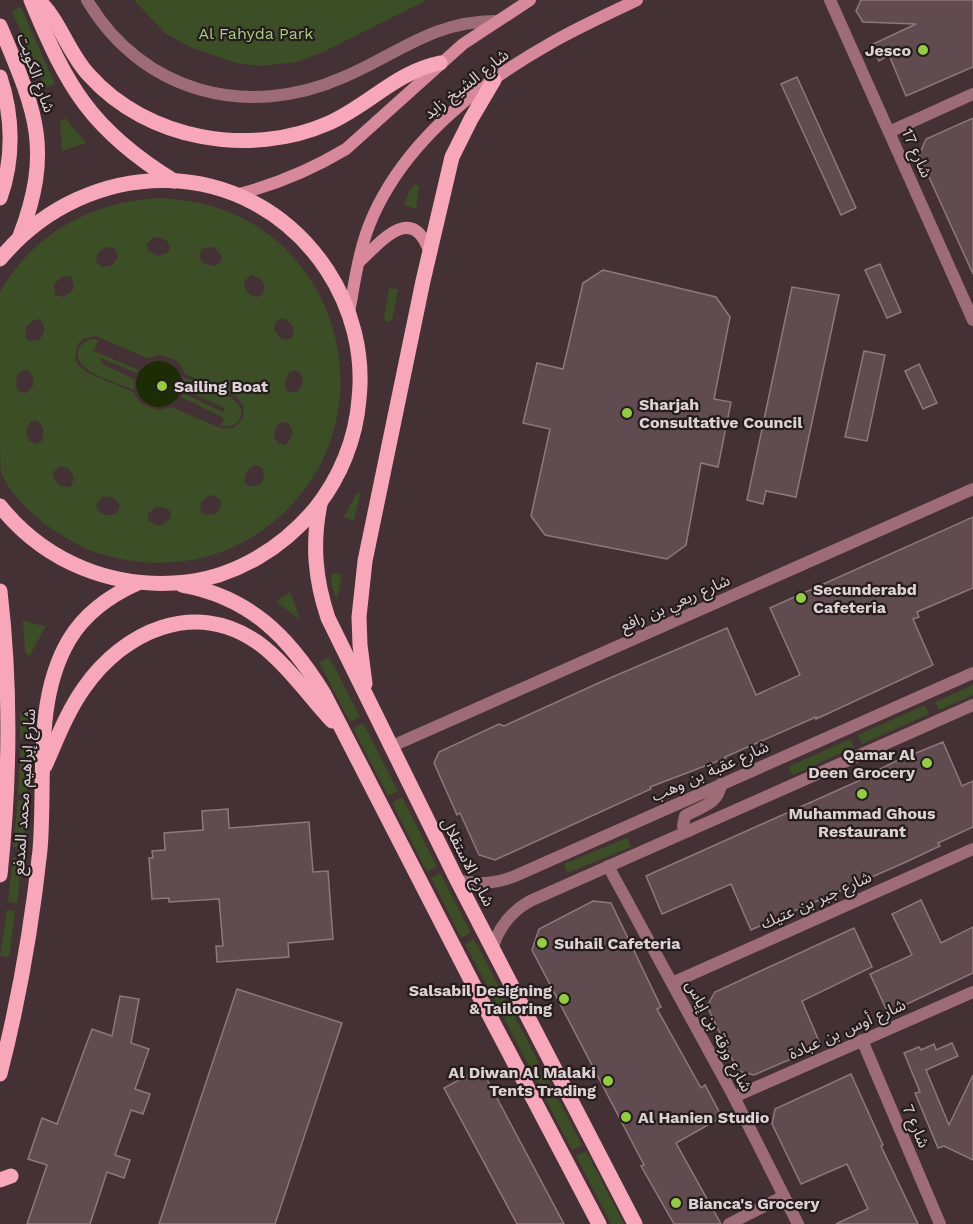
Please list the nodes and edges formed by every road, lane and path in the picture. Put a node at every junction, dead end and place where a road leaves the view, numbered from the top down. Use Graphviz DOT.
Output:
graph roads {
  1 [pos="30,0"];
  2 [pos="38,0"];
  3 [pos="87,0"];
  4 [pos="530,0"];
  5 [pos="637,0"];
  6 [pos="830,0"];
  7 [pos="496,21"];
  8 [pos="0,26"];
  9 [pos="440,63"];
  10 [pos="0,77"];
  11 [pos="494,80"];
  12 [pos="973,94"];
  13 [pos="889,132"];
  14 [pos="174,181"];
  15 [pos="235,195"];
  16 [pos="0,198"];
  17 [pos="19,238"];
  18 [pos="430,253"];
  19 [pos="0,259"];
  20 [pos="358,263"];
  21 [pos="349,313"];
  22 [pos="973,320"];
  23 [pos="973,489"];
  24 [pos="320,502"];
  25 [pos="0,506"];
  26 [pos="138,583"];
  27 [pos="171,584"];
  28 [pos="0,591"];
  29 [pos="973,673"];
  30 [pos="0,678"];
  31 [pos="368,701"];
  32 [pos="973,705"];
  33 [pos="8,725"];
  34 [pos="346,737"];
  35 [pos="390,747"];
  36 [pos="44,770"];
  37 [pos="721,783"];
  38 [pos="688,831"];
  39 [pos="969,850"];
  40 [pos="973,862"];
  41 [pos="608,866"];
  42 [pos="0,874"];
  43 [pos="457,880"];
  44 [pos="492,950"];
  45 [pos="672,982"];
  46 [pos="973,992"];
  47 [pos="862,1040"];
  48 [pos="0,1074"];
  49 [pos="734,1097"];
  50 [pos="784,1197"];
  51 [pos="599,1224"];
  52 [pos="635,1224"];
  53 [pos="729,1224"];
  54 [pos="798,1224"];
  55 [pos="940,1224"];
  1 -- 14 [label="main road, شارع الكويت"];
  2 -- 9 [label="main road"];
  3 -- 7 [label="street"];
  4 -- 7 [label="main road, شارع الشيخ زايد"];
  5 -- 11 [label="main road, شارع الشيخ زايد"];
  6 -- 13 [label="street, شارع 17"];
  7 -- 9 [label="main road, شارع الشيخ زايد"];
  8 -- 17 [label="main road, شارع الكويت"];
  9 -- 15 [label="main road, شارع الشيخ زايد"];
  10 -- 16 [label="main road"];
  11 -- 18 [label="main road"];
  11 -- 20 [label="main road, شارع الشيخ زايد"];
  12 -- 13 [label="street"];
  13 -- 22 [label="street, شارع 17"];
  14 -- 15 [label="main road"];
  14 -- 17 [label="main road"];
  15 -- 21 [label="main road"];
  17 -- 19 [label="main road"];
  18 -- 20 [label="main road"];
  18 -- 31 [label="main road"];
  20 -- 21 [label="main road, شارع الشيخ زايد"];
  21 -- 24 [label="main road"];
  23 -- 35 [label="street, شارع ربعي بن رافع"];
  24 -- 27 [label="main road"];
  24 -- 31 [label="main road, شارع الاستقلال"];
  25 -- 26 [label="main road"];
  26 -- 27 [label="main road"];
  26 -- 36 [label="main road, شارع إبراهيم محمد المدفع"];
  27 -- 34 [label="main road"];
  28 -- 33 [label="main road, شارع إبراهيم محمد المدفع"];
  29 -- 37 [label="street, شارع عقبة بن وهب"];
  30 -- 33 [label="main road"];
  31 -- 35 [label="main road, شارع الاستقلال"];
  32 -- 38 [label="street"];
  33 -- 42 [label="main road, شارع إبراهيم محمد المدفع"];
  34 -- 36 [label="main road"];
  34 -- 51 [label="main road"];
  35 -- 43 [label="main road, شارع الاستقلال"];
  36 -- 48 [label="main road, شارع إبراهيم محمد المدفع"];
  37 -- 38 [label="street"];
  37 -- 43 [label="street, شارع عقبة بن وهب"];
  38 -- 41 [label="street"];
  39 -- 40 [label="street"];
  39 -- 45 [label="street, شارع جبر بن عتيك"];
  41 -- 44 [label="street"];
  41 -- 45 [label="street, شارع ورقة بن إياس"];
  43 -- 44 [label="main road, شارع الاستقلال"];
  44 -- 52 [label="main road, شارع الاستقلال"];
  45 -- 49 [label="street, شارع ورقة بن إياس"];
  46 -- 47 [label="street, شارع أوس بن عبادة"];
  47 -- 49 [label="street, شارع أوس بن عبادة"];
  47 -- 55 [label="street, شارع 7"];
  49 -- 50 [label="street, شارع ورقة بن إياس"];
  50 -- 53 [label="street"];
  50 -- 54 [label="street, شارع ورقة بن إياس"];
}
